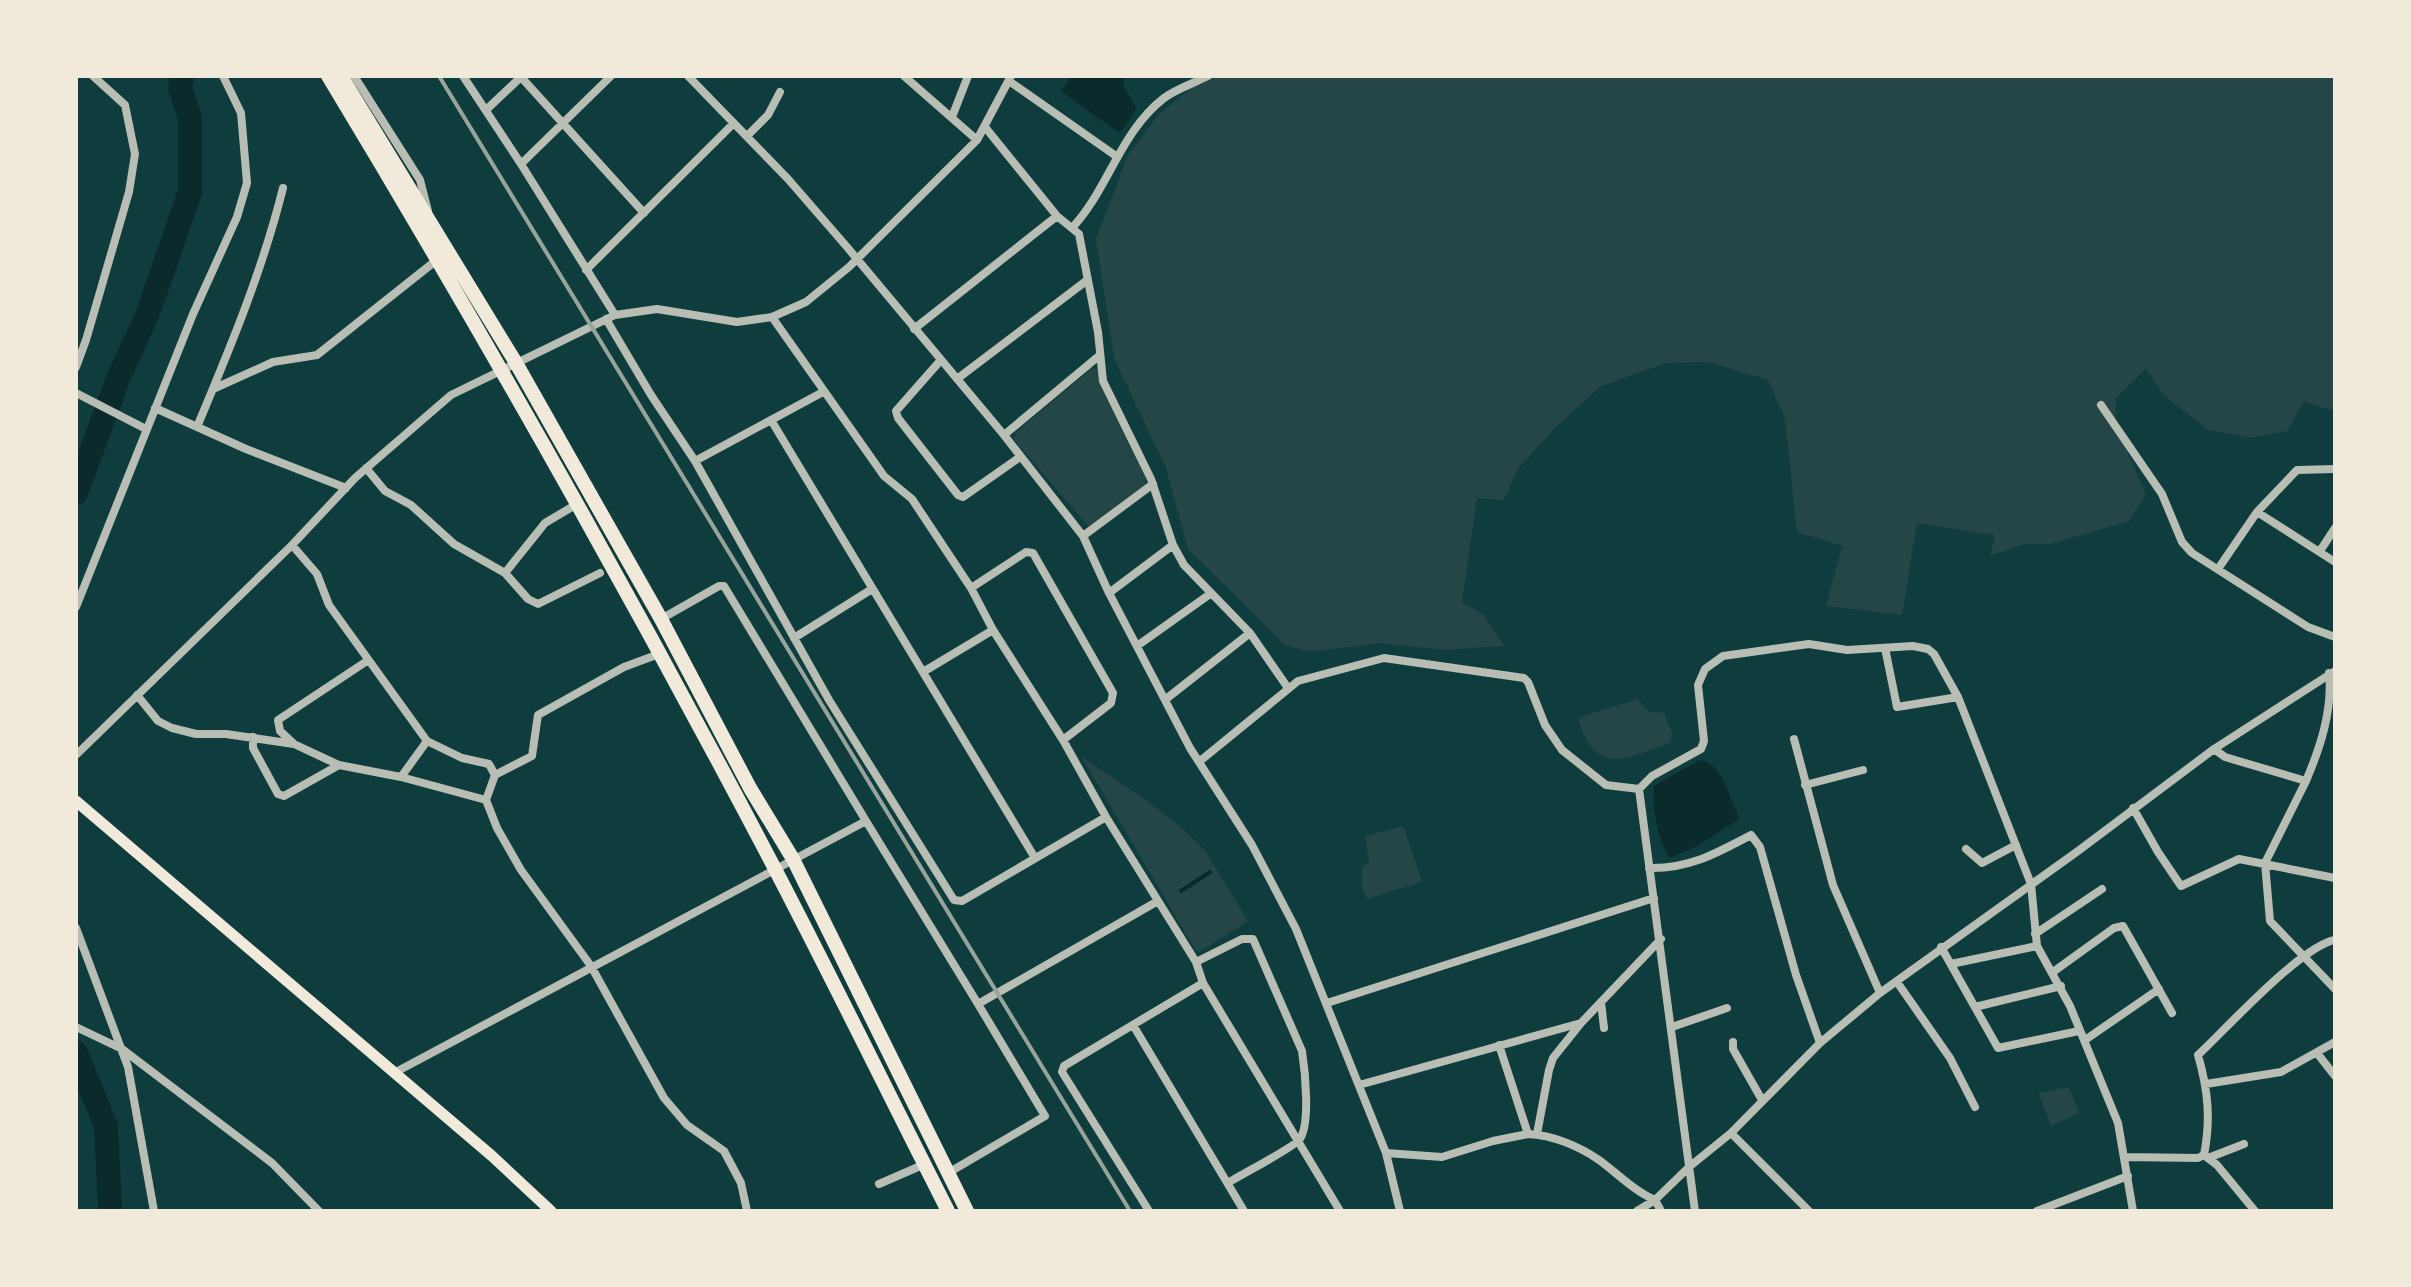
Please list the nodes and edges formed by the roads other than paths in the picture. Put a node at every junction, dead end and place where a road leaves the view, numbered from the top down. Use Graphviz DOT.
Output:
graph roads {
  1 [pos="93,76"];
  2 [pos="223,76"];
  3 [pos="328,76"];
  4 [pos="341,76"];
  5 [pos="354,76"];
  6 [pos="463,76"];
  7 [pos="611,76"];
  8 [pos="688,76"];
  9 [pos="904,76"];
  10 [pos="968,76"];
  11 [pos="1208,76"];
  12 [pos="521,77"];
  13 [pos="1010,78"];
  14 [pos="780,92"];
  15 [pos="486,110"];
  16 [pos="952,117"];
  17 [pos="734,123"];
  18 [pos="563,125"];
  19 [pos="985,127"];
  20 [pos="747,136"];
  21 [pos="977,140"];
  22 [pos="1116,156"];
  23 [pos="521,164"];
  24 [pos="283,188"];
  25 [pos="644,213"];
  26 [pos="1057,216"];
  27 [pos="433,226"];
  28 [pos="1072,228"];
  29 [pos="438,259"];
  30 [pos="857,259"];
  31 [pos="586,270"];
  32 [pos="1086,281"];
  33 [pos="610,317"];
  34 [pos="772,317"];
  35 [pos="914,329"];
  36 [pos="1100,355"];
  37 [pos="940,361"];
  38 [pos="516,363"];
  39 [pos="76,367"];
  40 [pos="501,371"];
  41 [pos="957,379"];
  42 [pos="213,389"];
  43 [pos="823,392"];
  44 [pos="76,393"];
  45 [pos="2101,405"];
  46 [pos="155,408"];
  47 [pos="771,420"];
  48 [pos="144,427"];
  49 [pos="197,427"];
  50 [pos="1004,435"];
  51 [pos="1020,457"];
  52 [pos="695,461"];
  53 [pos="366,468"];
  54 [pos="2335,469"];
  55 [pos="1153,484"];
  56 [pos="346,488"];
  57 [pos="577,504"];
  58 [pos="2257,512"];
  59 [pos="2335,528"];
  60 [pos="1083,536"];
  61 [pos="292,545"];
  62 [pos="1173,545"];
  63 [pos="2320,551"];
  64 [pos="2335,562"];
  65 [pos="2218,569"];
  66 [pos="505,573"];
  67 [pos="600,573"];
  68 [pos="971,588"];
  69 [pos="872,589"];
  70 [pos="1109,593"];
  71 [pos="1210,594"];
  72 [pos="76,607"];
  73 [pos="661,619"];
  74 [pos="993,630"];
  75 [pos="1250,633"];
  76 [pos="2335,637"];
  77 [pos="794,638"];
  78 [pos="1137,646"];
  79 [pos="1885,648"];
  80 [pos="659,654"];
  81 [pos="367,661"];
  82 [pos="923,672"];
  83 [pos="2332,672"];
  84 [pos="1288,688"];
  85 [pos="137,695"];
  86 [pos="1958,697"];
  87 [pos="1166,699"];
  88 [pos="253,737"];
  89 [pos="1794,739"];
  90 [pos="1063,740"];
  91 [pos="427,741"];
  92 [pos="294,744"];
  93 [pos="2214,749"];
  94 [pos="76,755"];
  95 [pos="1200,761"];
  96 [pos="339,765"];
  97 [pos="1863,770"];
  98 [pos="495,775"];
  99 [pos="401,777"];
  100 [pos="2306,781"];
  101 [pos="1805,785"];
  102 [pos="1639,789"];
  103 [pos="486,800"];
  104 [pos="76,801"];
  105 [pos="2133,808"];
  106 [pos="1106,817"];
  107 [pos="866,821"];
  108 [pos="2016,845"];
  109 [pos="1966,849"];
  110 [pos="1035,858"];
  111 [pos="793,859"];
  112 [pos="2265,863"];
  113 [pos="775,868"];
  114 [pos="1649,868"];
  115 [pos="2335,878"];
  116 [pos="2031,884"];
  117 [pos="2102,889"];
  118 [pos="1654,898"];
  119 [pos="1158,901"];
  120 [pos="76,928"];
  121 [pos="2035,934"];
  122 [pos="1661,939"];
  123 [pos="2335,939"];
  124 [pos="2037,946"];
  125 [pos="1941,947"];
  126 [pos="2303,957"];
  127 [pos="1196,962"];
  128 [pos="1951,964"];
  129 [pos="591,966"];
  130 [pos="2053,972"];
  131 [pos="1897,982"];
  132 [pos="1203,983"];
  133 [pos="2061,986"];
  134 [pos="2159,989"];
  135 [pos="2335,989"];
  136 [pos="1880,993"];
  137 [pos="1601,1002"];
  138 [pos="1327,1003"];
  139 [pos="978,1004"];
  140 [pos="1975,1007"];
  141 [pos="1727,1008"];
  142 [pos="2172,1013"];
  143 [pos="1581,1023"];
  144 [pos="1133,1025"];
  145 [pos="76,1027"];
  146 [pos="1672,1027"];
  147 [pos="1604,1028"];
  148 [pos="2079,1031"];
  149 [pos="2085,1040"];
  150 [pos="1733,1042"];
  151 [pos="2335,1042"];
  152 [pos="1820,1043"];
  153 [pos="1499,1045"];
  154 [pos="122,1049"];
  155 [pos="2317,1053"];
  156 [pos="394,1073"];
  157 [pos="2335,1076"];
  158 [pos="2206,1084"];
  159 [pos="1359,1085"];
  160 [pos="1762,1100"];
  161 [pos="1975,1107"];
  162 [pos="1731,1133"];
  163 [pos="1533,1134"];
  164 [pos="1299,1141"];
  165 [pos="2244,1144"];
  166 [pos="1386,1153"];
  167 [pos="2206,1156"];
  168 [pos="2125,1157"];
  169 [pos="925,1164"];
  170 [pos="1689,1167"];
  171 [pos="948,1173"];
  172 [pos="2128,1176"];
  173 [pos="1228,1183"];
  174 [pos="879,1184"];
  175 [pos="1655,1200"];
  176 [pos="154,1211"];
  177 [pos="319,1211"];
  178 [pos="551,1211"];
  179 [pos="747,1211"];
  180 [pos="948,1211"];
  181 [pos="967,1211"];
  182 [pos="1149,1211"];
  183 [pos="1244,1211"];
  184 [pos="1340,1211"];
  185 [pos="1400,1211"];
  186 [pos="1637,1211"];
  187 [pos="1661,1211"];
  188 [pos="1695,1211"];
  189 [pos="1809,1211"];
  190 [pos="2037,1211"];
  191 [pos="2133,1211"];
  192 [pos="2255,1211"];
  1 -- 39 [label="street"];
  2 -- 46 [label="street"];
  3 -- 29 [label="highway"];
  4 -- 27 [label="highway"];
  5 -- 27 [label="street"];
  6 -- 15 [label="street"];
  7 -- 18 [label="street"];
  8 -- 17 [label="street"];
  9 -- 16 [label="street"];
  10 -- 16 [label="street"];
  11 -- 22 [label="street"];
  12 -- 15 [label="street"];
  12 -- 18 [label="street"];
  13 -- 19 [label="street"];
  13 -- 22 [label="street"];
  14 -- 20 [label="street"];
  15 -- 23 [label="street"];
  16 -- 21 [label="street"];
  17 -- 20 [label="street"];
  17 -- 25 [label="street"];
  18 -- 23 [label="street"];
  18 -- 25 [label="street"];
  19 -- 21 [label="street"];
  19 -- 26 [label="street"];
  20 -- 30 [label="street"];
  21 -- 30 [label="street"];
  22 -- 28 [label="street"];
  23 -- 31 [label="street"];
  24 -- 42 [label="street"];
  25 -- 31 [label="street"];
  26 -- 28 [label="street"];
  26 -- 35 [label="street"];
  27 -- 38 [label="highway"];
  28 -- 32 [label="street"];
  29 -- 40 [label="highway"];
  29 -- 42 [label="street"];
  30 -- 34 [label="street"];
  30 -- 35 [label="street"];
  31 -- 33 [label="street"];
  32 -- 36 [label="street"];
  32 -- 41 [label="street"];
  33 -- 34 [label="street"];
  33 -- 38 [label="street"];
  33 -- 52 [label="street"];
  34 -- 43 [label="street"];
  35 -- 37 [label="street"];
  36 -- 50 [label="street"];
  36 -- 55 [label="street"];
  37 -- 41 [label="street"];
  37 -- 51 [label="street"];
  38 -- 40 [label="street"];
  38 -- 73 [label="highway"];
  40 -- 53 [label="street"];
  40 -- 57 [label="highway"];
  41 -- 50 [label="street"];
  42 -- 49 [label="street"];
  43 -- 47 [label="street"];
  43 -- 68 [label="street"];
  44 -- 48 [label="street"];
  45 -- 65 [label="street"];
  46 -- 48 [label="street"];
  46 -- 49 [label="street"];
  47 -- 52 [label="street"];
  47 -- 69 [label="street"];
  48 -- 72 [label="street"];
  49 -- 56 [label="street"];
  50 -- 51 [label="street"];
  51 -- 60 [label="street"];
  52 -- 77 [label="street"];
  53 -- 56 [label="street"];
  53 -- 66 [label="street"];
  54 -- 58 [label="street"];
  55 -- 60 [label="street"];
  55 -- 62 [label="street"];
  56 -- 61 [label="street"];
  57 -- 66 [label="street"];
  57 -- 80 [label="highway"];
  58 -- 63 [label="street"];
  58 -- 65 [label="street"];
  59 -- 63 [label="street"];
  60 -- 70 [label="street"];
  61 -- 81 [label="street"];
  61 -- 85 [label="street"];
  62 -- 70 [label="street"];
  62 -- 71 [label="street"];
  63 -- 64 [label="street"];
  65 -- 76 [label="street"];
  66 -- 67 [label="street"];
  68 -- 74 [label="street"];
  68 -- 90 [label="street"];
  69 -- 77 [label="street"];
  69 -- 82 [label="street"];
  70 -- 78 [label="street"];
  71 -- 75 [label="street"];
  71 -- 78 [label="street"];
  73 -- 107 [label="street"];
  73 -- 111 [label="highway"];
  74 -- 82 [label="street"];
  74 -- 90 [label="street"];
  75 -- 84 [label="street"];
  75 -- 87 [label="street"];
  77 -- 110 [label="street"];
  78 -- 87 [label="street"];
  79 -- 86 [label="street"];
  79 -- 86 [label="street"];
  79 -- 102 [label="street"];
  80 -- 98 [label="street"];
  80 -- 113 [label="highway"];
  81 -- 91 [label="street"];
  81 -- 92 [label="street"];
  82 -- 110 [label="street"];
  83 -- 93 [label="street"];
  83 -- 100 [label="street"];
  84 -- 95 [label="street"];
  84 -- 102 [label="street"];
  85 -- 88 [label="street"];
  85 -- 94 [label="street"];
  86 -- 108 [label="street"];
  87 -- 95 [label="street"];
  88 -- 92 [label="street"];
  88 -- 96 [label="street"];
  89 -- 101 [label="street"];
  90 -- 106 [label="street"];
  91 -- 98 [label="street"];
  91 -- 99 [label="street"];
  92 -- 96 [label="street"];
  93 -- 100 [label="street"];
  93 -- 105 [label="street"];
  95 -- 138 [label="street"];
  96 -- 99 [label="street"];
  97 -- 101 [label="street"];
  98 -- 103 [label="street"];
  99 -- 103 [label="street"];
  100 -- 112 [label="street"];
  101 -- 136 [label="street"];
  102 -- 114 [label="street"];
  103 -- 129 [label="street"];
  104 -- 156 [label="main road"];
  105 -- 112 [label="street"];
  105 -- 116 [label="street"];
  106 -- 110 [label="street"];
  106 -- 119 [label="street"];
  107 -- 111 [label="street"];
  107 -- 139 [label="street"];
  108 -- 109 [label="street"];
  108 -- 116 [label="street"];
  111 -- 113 [label="street"];
  111 -- 171 [label="highway"];
  112 -- 115 [label="street"];
  112 -- 126 [label="street"];
  113 -- 129 [label="street"];
  113 -- 169 [label="highway"];
  114 -- 118 [label="street"];
  114 -- 152 [label="street"];
  116 -- 121 [label="street"];
  116 -- 125 [label="street"];
  117 -- 121 [label="street"];
  118 -- 122 [label="street"];
  118 -- 138 [label="street"];
  119 -- 127 [label="street"];
  119 -- 139 [label="street"];
  120 -- 154 [label="street"];
  121 -- 124 [label="street"];
  122 -- 137 [label="street"];
  122 -- 146 [label="street"];
  123 -- 126 [label="street"];
  124 -- 128 [label="street"];
  124 -- 130 [label="street"];
  125 -- 128 [label="street"];
  125 -- 131 [label="street"];
  126 -- 135 [label="street"];
  126 -- 158 [label="street"];
  127 -- 132 [label="street"];
  127 -- 164 [label="street"];
  128 -- 140 [label="street"];
  129 -- 156 [label="street"];
  129 -- 179 [label="street"];
  130 -- 133 [label="street"];
  130 -- 134 [label="street"];
  131 -- 136 [label="street"];
  131 -- 161 [label="street"];
  132 -- 144 [label="street"];
  132 -- 164 [label="street"];
  133 -- 140 [label="street"];
  133 -- 148 [label="street"];
  134 -- 142 [label="street"];
  134 -- 149 [label="street"];
  136 -- 152 [label="street"];
  137 -- 143 [label="street"];
  137 -- 147 [label="street"];
  138 -- 159 [label="street"];
  139 -- 171 [label="street"];
  140 -- 148 [label="street"];
  141 -- 146 [label="street"];
  143 -- 153 [label="street"];
  143 -- 163 [label="street"];
  144 -- 173 [label="street"];
  144 -- 182 [label="street"];
  145 -- 154 [label="street"];
  146 -- 170 [label="street"];
  148 -- 149 [label="street"];
  149 -- 168 [label="street"];
  150 -- 160 [label="street"];
  151 -- 155 [label="street"];
  152 -- 160 [label="street"];
  153 -- 159 [label="street"];
  153 -- 163 [label="street"];
  154 -- 176 [label="street"];
  154 -- 177 [label="street"];
  155 -- 157 [label="street"];
  155 -- 158 [label="street"];
  156 -- 178 [label="main road"];
  158 -- 167 [label="street"];
  159 -- 166 [label="street"];
  160 -- 162 [label="street"];
  162 -- 170 [label="street"];
  162 -- 189 [label="street"];
  163 -- 166 [label="street"];
  163 -- 175 [label="street"];
  164 -- 173 [label="street"];
  164 -- 184 [label="street"];
  165 -- 167 [label="street"];
  166 -- 185 [label="street"];
  167 -- 168 [label="street"];
  167 -- 192 [label="street"];
  168 -- 172 [label="street"];
  169 -- 174 [label="street"];
  169 -- 180 [label="highway"];
  170 -- 175 [label="street"];
  170 -- 188 [label="street"];
  171 -- 181 [label="highway"];
  172 -- 190 [label="street"];
  172 -- 191 [label="street"];
  173 -- 183 [label="street"];
  175 -- 186 [label="street"];
  175 -- 187 [label="street"];
}
